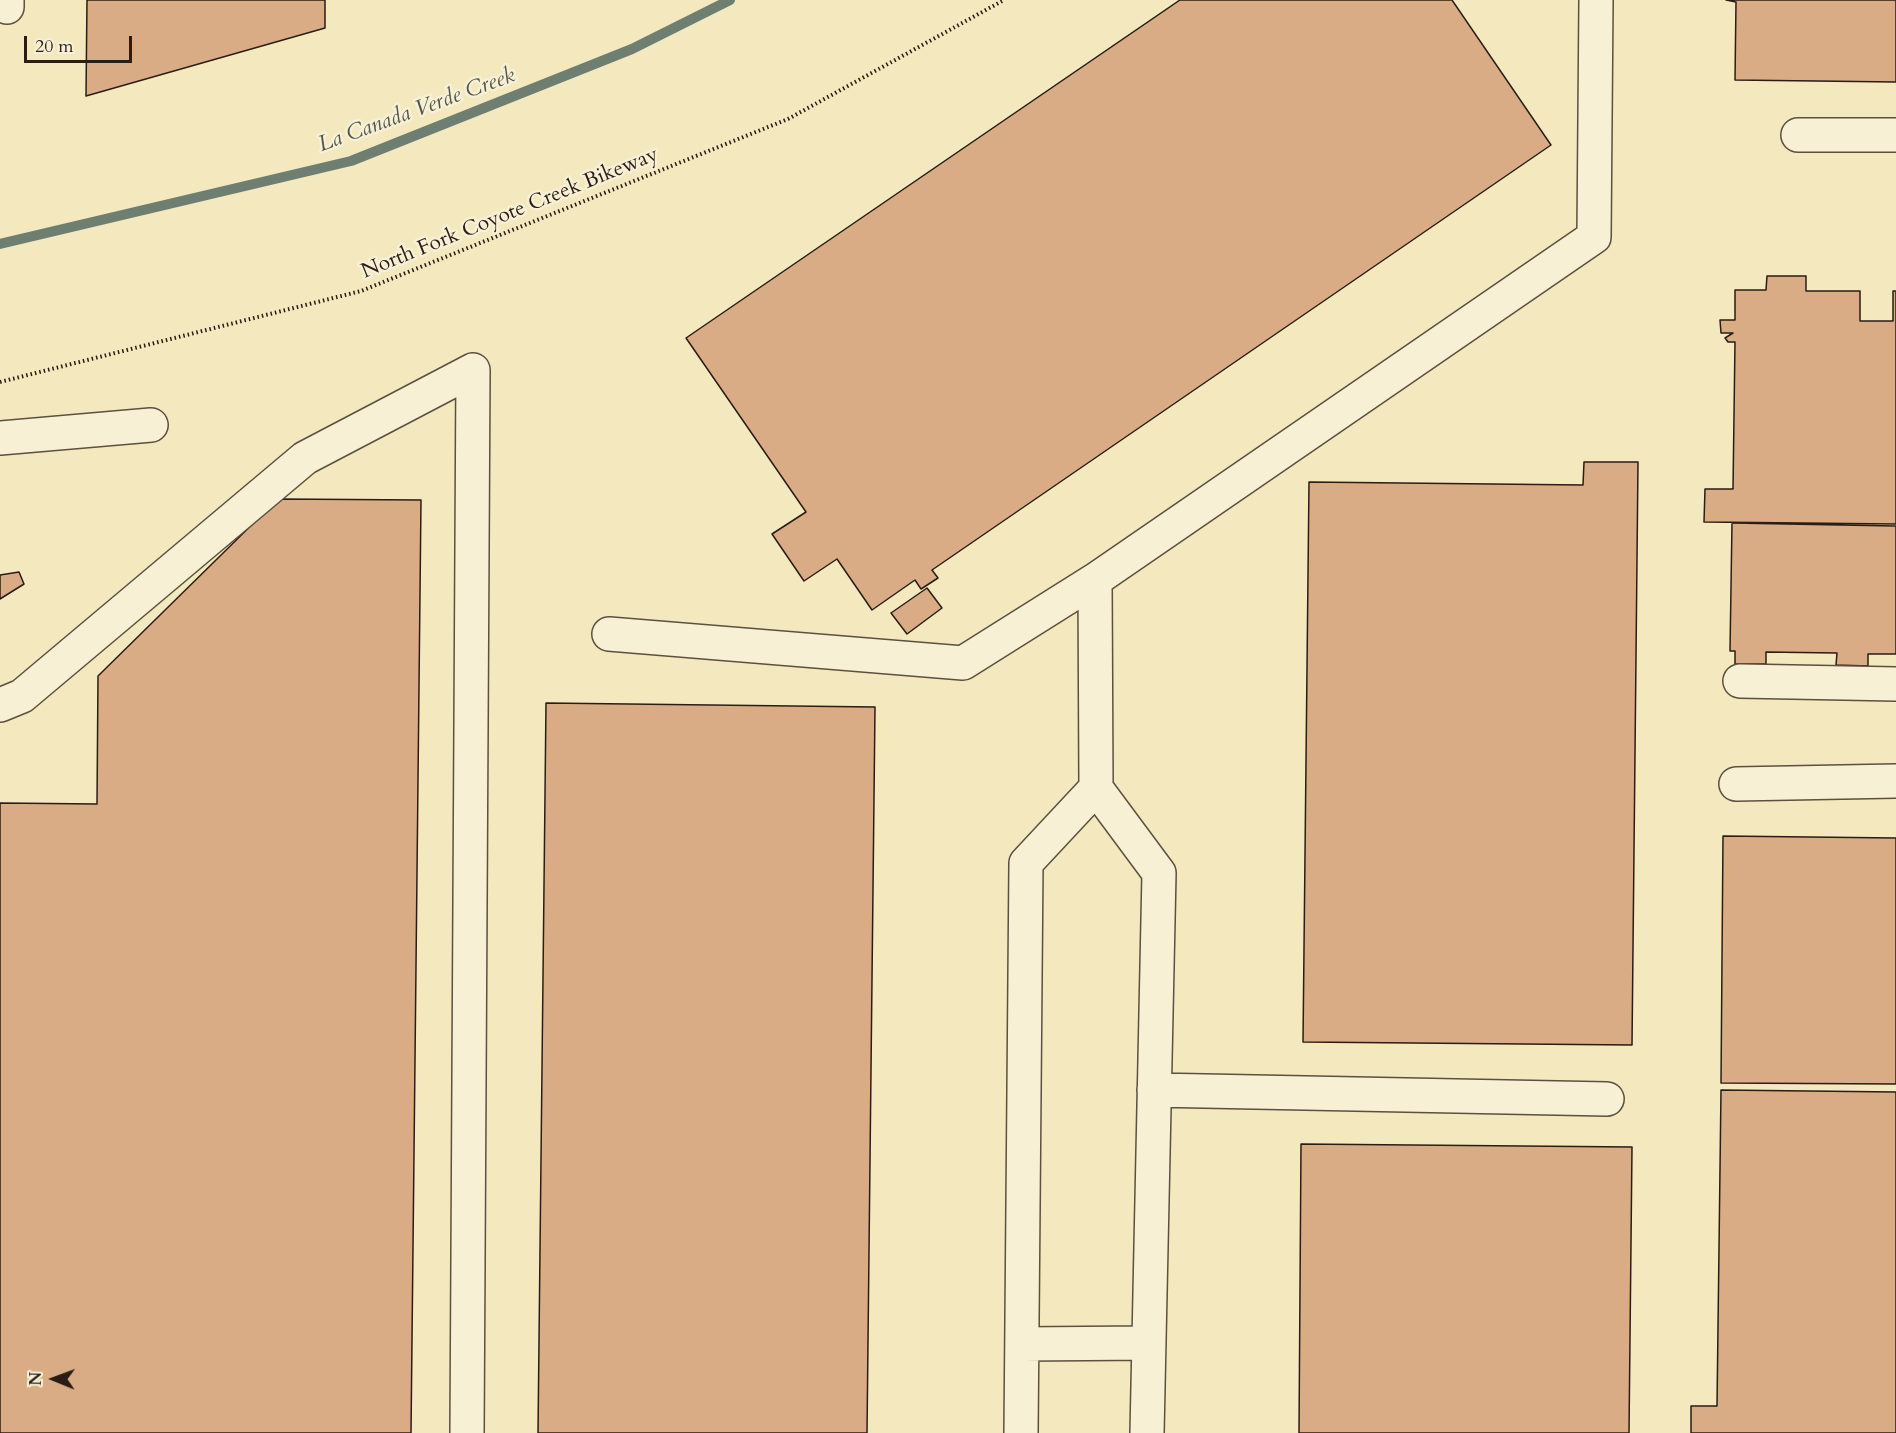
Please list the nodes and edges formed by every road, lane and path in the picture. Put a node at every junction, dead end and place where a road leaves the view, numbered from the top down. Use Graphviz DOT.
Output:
graph roads {
  1 [pos="1004,0"];
  2 [pos="1596,0"];
  3 [pos="1798,135"];
  4 [pos="1896,135"];
  5 [pos="0,382"];
  6 [pos="151,425"];
  7 [pos="0,438"];
  8 [pos="1095,580"];
  9 [pos="609,633"];
  10 [pos="1740,681"];
  11 [pos="1896,684"];
  12 [pos="0,705"];
  13 [pos="1896,782"];
  14 [pos="1736,784"];
  15 [pos="1096,788"];
  16 [pos="1154,1090"];
  17 [pos="1607,1099"];
  18 [pos="1149,1343"];
  19 [pos="1022,1344"];
  20 [pos="467,1433"];
  21 [pos="1021,1433"];
  22 [pos="1147,1433"];
  1 -- 5 [label="path, North Fork Coyote Creek Bikeway"];
  2 -- 8 [label="lane"];
  3 -- 4 [label="lane"];
  6 -- 7 [label="lane"];
  8 -- 9 [label="lane"];
  8 -- 15 [label="lane"];
  10 -- 11 [label="lane"];
  12 -- 20 [label="lane"];
  13 -- 14 [label="lane"];
  15 -- 16 [label="lane"];
  15 -- 19 [label="lane"];
  16 -- 17 [label="lane"];
  16 -- 18 [label="lane"];
  18 -- 19 [label="lane"];
  18 -- 22 [label="lane"];
  19 -- 21 [label="lane"];
}
